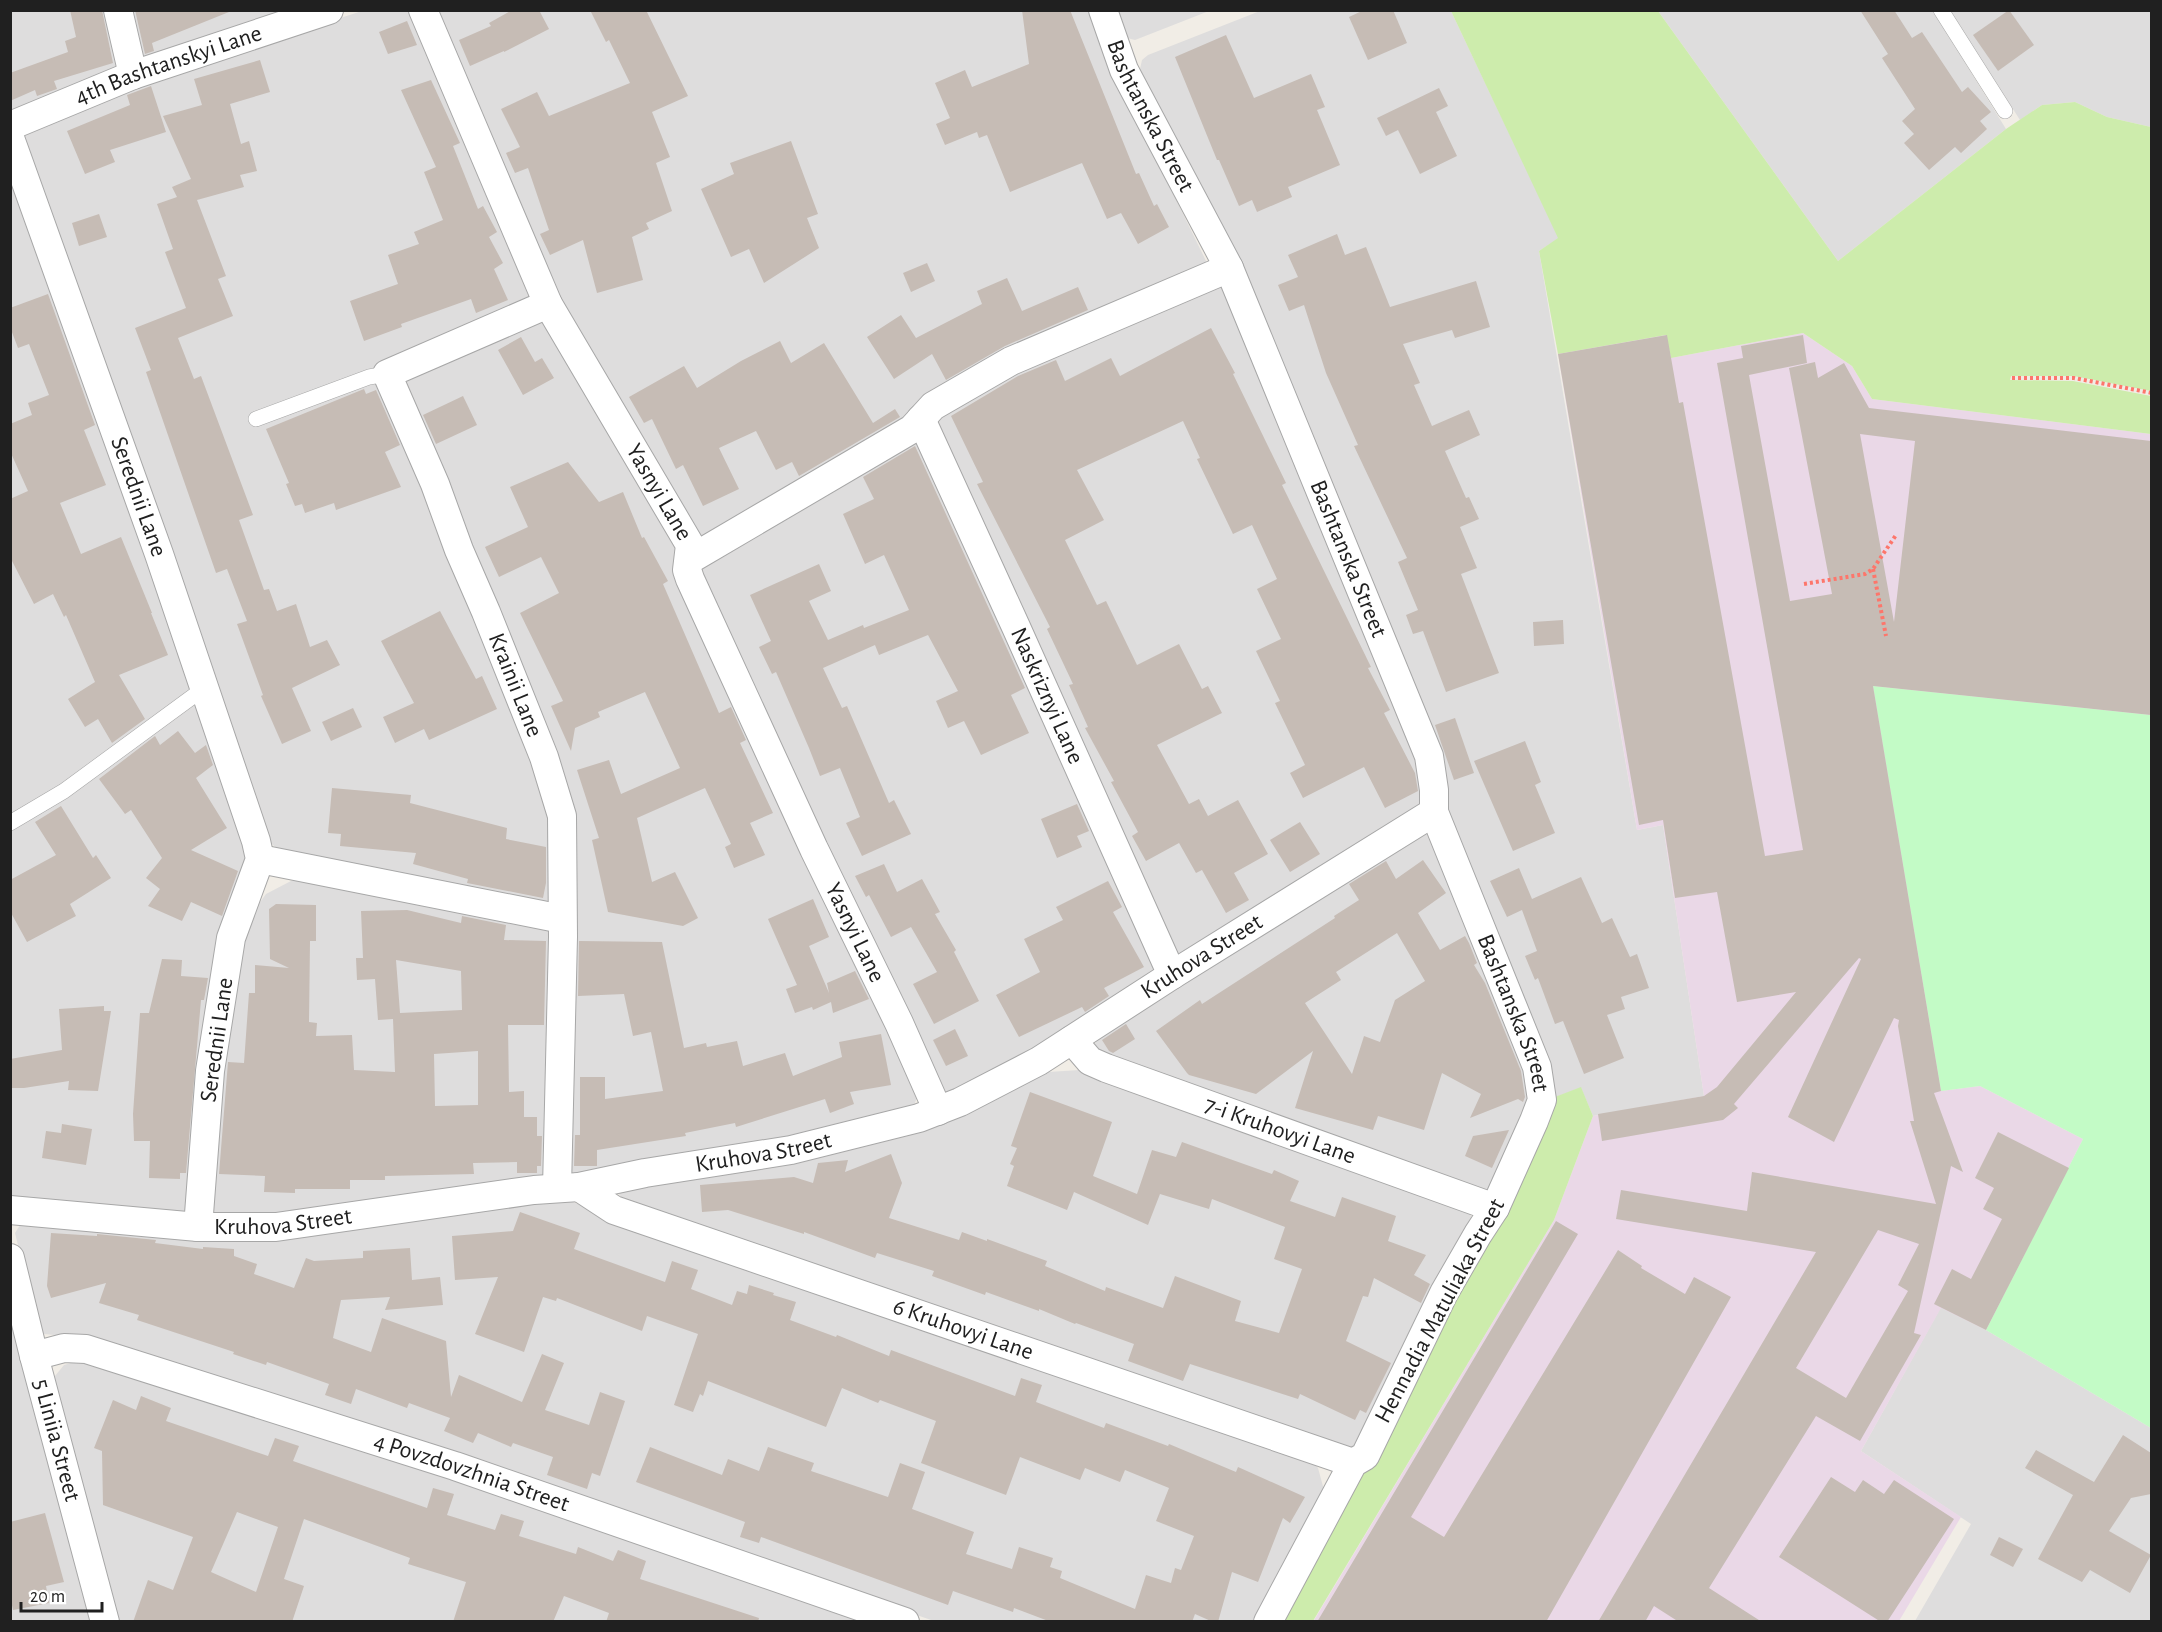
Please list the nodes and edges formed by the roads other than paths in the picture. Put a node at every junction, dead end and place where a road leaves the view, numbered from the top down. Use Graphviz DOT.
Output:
graph roads {
  1 [pos="118,10"];
  2 [pos="329,10"];
  3 [pos="423,10"];
  4 [pos="1103,10"];
  5 [pos="1941,10"];
  6 [pos="133,75"];
  7 [pos="2005,111"];
  8 [pos="10,126"];
  9 [pos="10,138"];
  10 [pos="1229,268"];
  11 [pos="548,304"];
  12 [pos="387,374"];
  13 [pos="256,419"];
  14 [pos="921,419"];
  15 [pos="689,560"];
  16 [pos="203,689"];
  17 [pos="1434,813"];
  18 [pos="10,823"];
  19 [pos="260,859"];
  20 [pos="562,919"];
  21 [pos="1172,975"];
  22 [pos="1072,1040"];
  23 [pos="938,1111"];
  24 [pos="1534,1121"];
  25 [pos="568,1187"];
  26 [pos="1495,1208"];
  27 [pos="10,1210"];
  28 [pos="198,1227"];
  29 [pos="10,1258"];
  30 [pos="34,1356"];
  31 [pos="1353,1463"];
  32 [pos="105,1622"];
  33 [pos="905,1622"];
  34 [pos="1268,1622"];
  1 -- 6 [label="street"];
  2 -- 6 [label="street, 4th Bashtanskyi Lane"];
  3 -- 11 [label="street, Yasnyi Lane"];
  4 -- 10 [label="street, Bashtanska Street"];
  5 -- 7 [label="lane"];
  6 -- 8 [label="street, 4th Bashtanskyi Lane"];
  9 -- 16 [label="street, Serednii Lane"];
  10 -- 14 [label="street"];
  10 -- 17 [label="street, Bashtanska Street"];
  11 -- 12 [label="street"];
  11 -- 15 [label="street, Yasnyi Lane"];
  12 -- 13 [label="lane"];
  12 -- 20 [label="street, Krainii Lane"];
  14 -- 15 [label="street"];
  14 -- 21 [label="street, Naskriznyi Lane"];
  15 -- 23 [label="street, Yasnyi Lane"];
  16 -- 18 [label="lane"];
  16 -- 19 [label="street, Serednii Lane"];
  17 -- 21 [label="street, Kruhova Street"];
  17 -- 24 [label="street, Bashtanska Street"];
  19 -- 20 [label="street"];
  19 -- 28 [label="street, Serednii Lane"];
  20 -- 25 [label="street, Krainii Lane"];
  21 -- 22 [label="street, Kruhova Street"];
  22 -- 23 [label="street, Kruhova Street"];
  22 -- 26 [label="street, 7-i Kruhovyi Lane"];
  23 -- 25 [label="street, Kruhova Street"];
  24 -- 26 [label="street, Hennadia Matuliaka Street"];
  25 -- 28 [label="street, Kruhova Street"];
  25 -- 31 [label="street, 6 Kruhovyi Lane"];
  26 -- 31 [label="street, Hennadia Matuliaka Street"];
  27 -- 28 [label="street, Kruhova Street"];
  29 -- 30 [label="street, 5 Liniia Street"];
  30 -- 32 [label="street, 5 Liniia Street"];
  30 -- 33 [label="street, 4 Povzdovzhnia Street"];
  31 -- 34 [label="street, Hennadia Matuliaka Street"];
}
